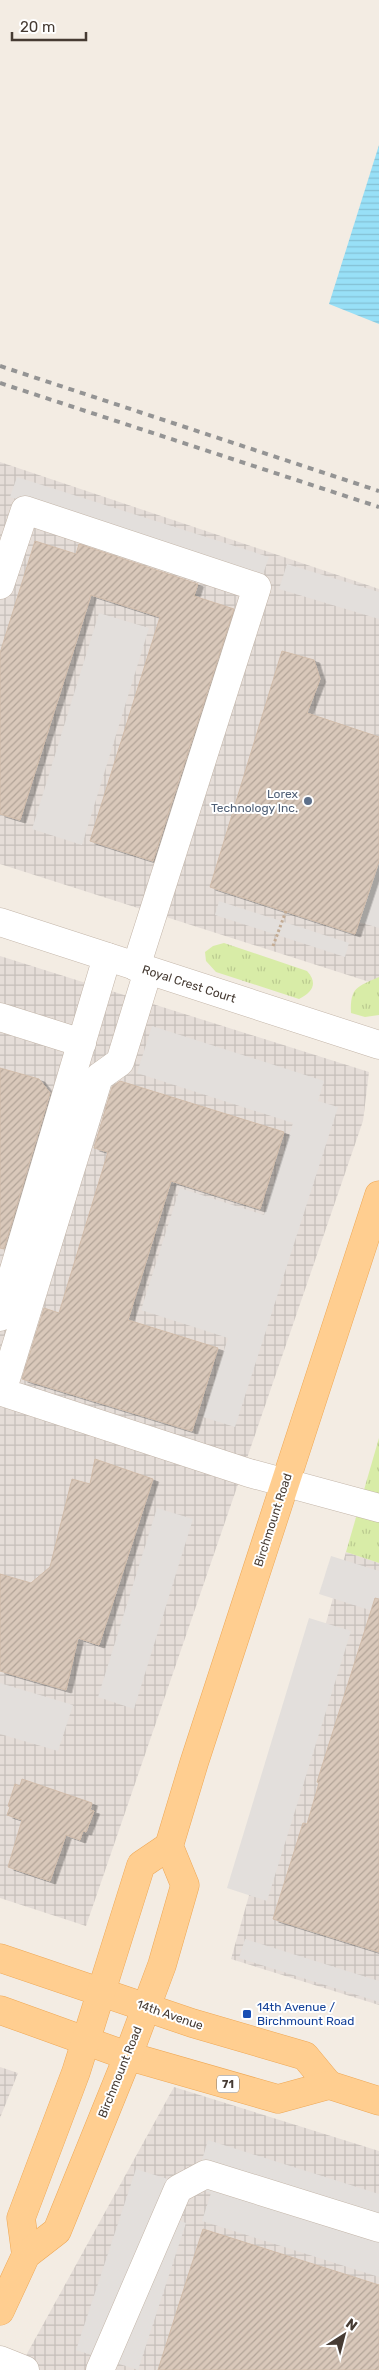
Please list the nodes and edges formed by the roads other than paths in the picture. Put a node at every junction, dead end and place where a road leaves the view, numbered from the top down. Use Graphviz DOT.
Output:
graph roads {
  1 [pos="0,585"];
  2 [pos="0,922"];
  3 [pos="107,957"];
  4 [pos="142,969"];
  5 [pos="0,1017"];
  6 [pos="82,1043"];
  7 [pos="379,1045"];
  8 [pos="379,1195"];
  9 [pos="0,1316"];
  10 [pos="286,1481"];
  11 [pos="379,1508"];
  12 [pos="169,1846"];
  13 [pos="0,1958"];
  14 [pos="102,1993"];
  15 [pos="146,2006"];
  16 [pos="0,2010"];
  17 [pos="86,2041"];
  18 [pos="128,2056"];
  19 [pos="329,2086"];
  20 [pos="379,2101"];
  21 [pos="379,2228"];
  22 [pos="26,2255"];
  23 [pos="0,2311"];
  24 [pos="0,2360"];
  25 [pos="24,2370"];
  26 [pos="100,2370"];
  1 -- 4 [label="street"];
  2 -- 3 [label="street, Royal Crest Court"];
  3 -- 4 [label="street, Royal Crest Court"];
  3 -- 6 [label="street"];
  4 -- 7 [label="street, Royal Crest Court"];
  4 -- 10 [label="street"];
  5 -- 6 [label="street"];
  6 -- 9 [label="street"];
  8 -- 10 [label="main road, Birchmount Road"];
  10 -- 11 [label="street"];
  10 -- 12 [label="main road, Birchmount Road"];
  12 -- 14 [label="main road"];
  12 -- 15 [label="main road, Birchmount Road"];
  13 -- 14 [label="main road, 14th Avenue"];
  14 -- 15 [label="main road, 14th Avenue"];
  14 -- 17 [label="main road"];
  15 -- 18 [label="main road, Birchmount Road"];
  15 -- 19 [label="main road, 14th Avenue"];
  16 -- 17 [label="main road, 71"];
  17 -- 18 [label="main road, 71"];
  17 -- 22 [label="main road"];
  18 -- 19 [label="main road, 71"];
  18 -- 22 [label="main road, Birchmount Road"];
  19 -- 20 [label="main road"];
  21 -- 26 [label="street"];
  22 -- 23 [label="main road, Birchmount Road"];
  24 -- 25 [label="street"];
}
